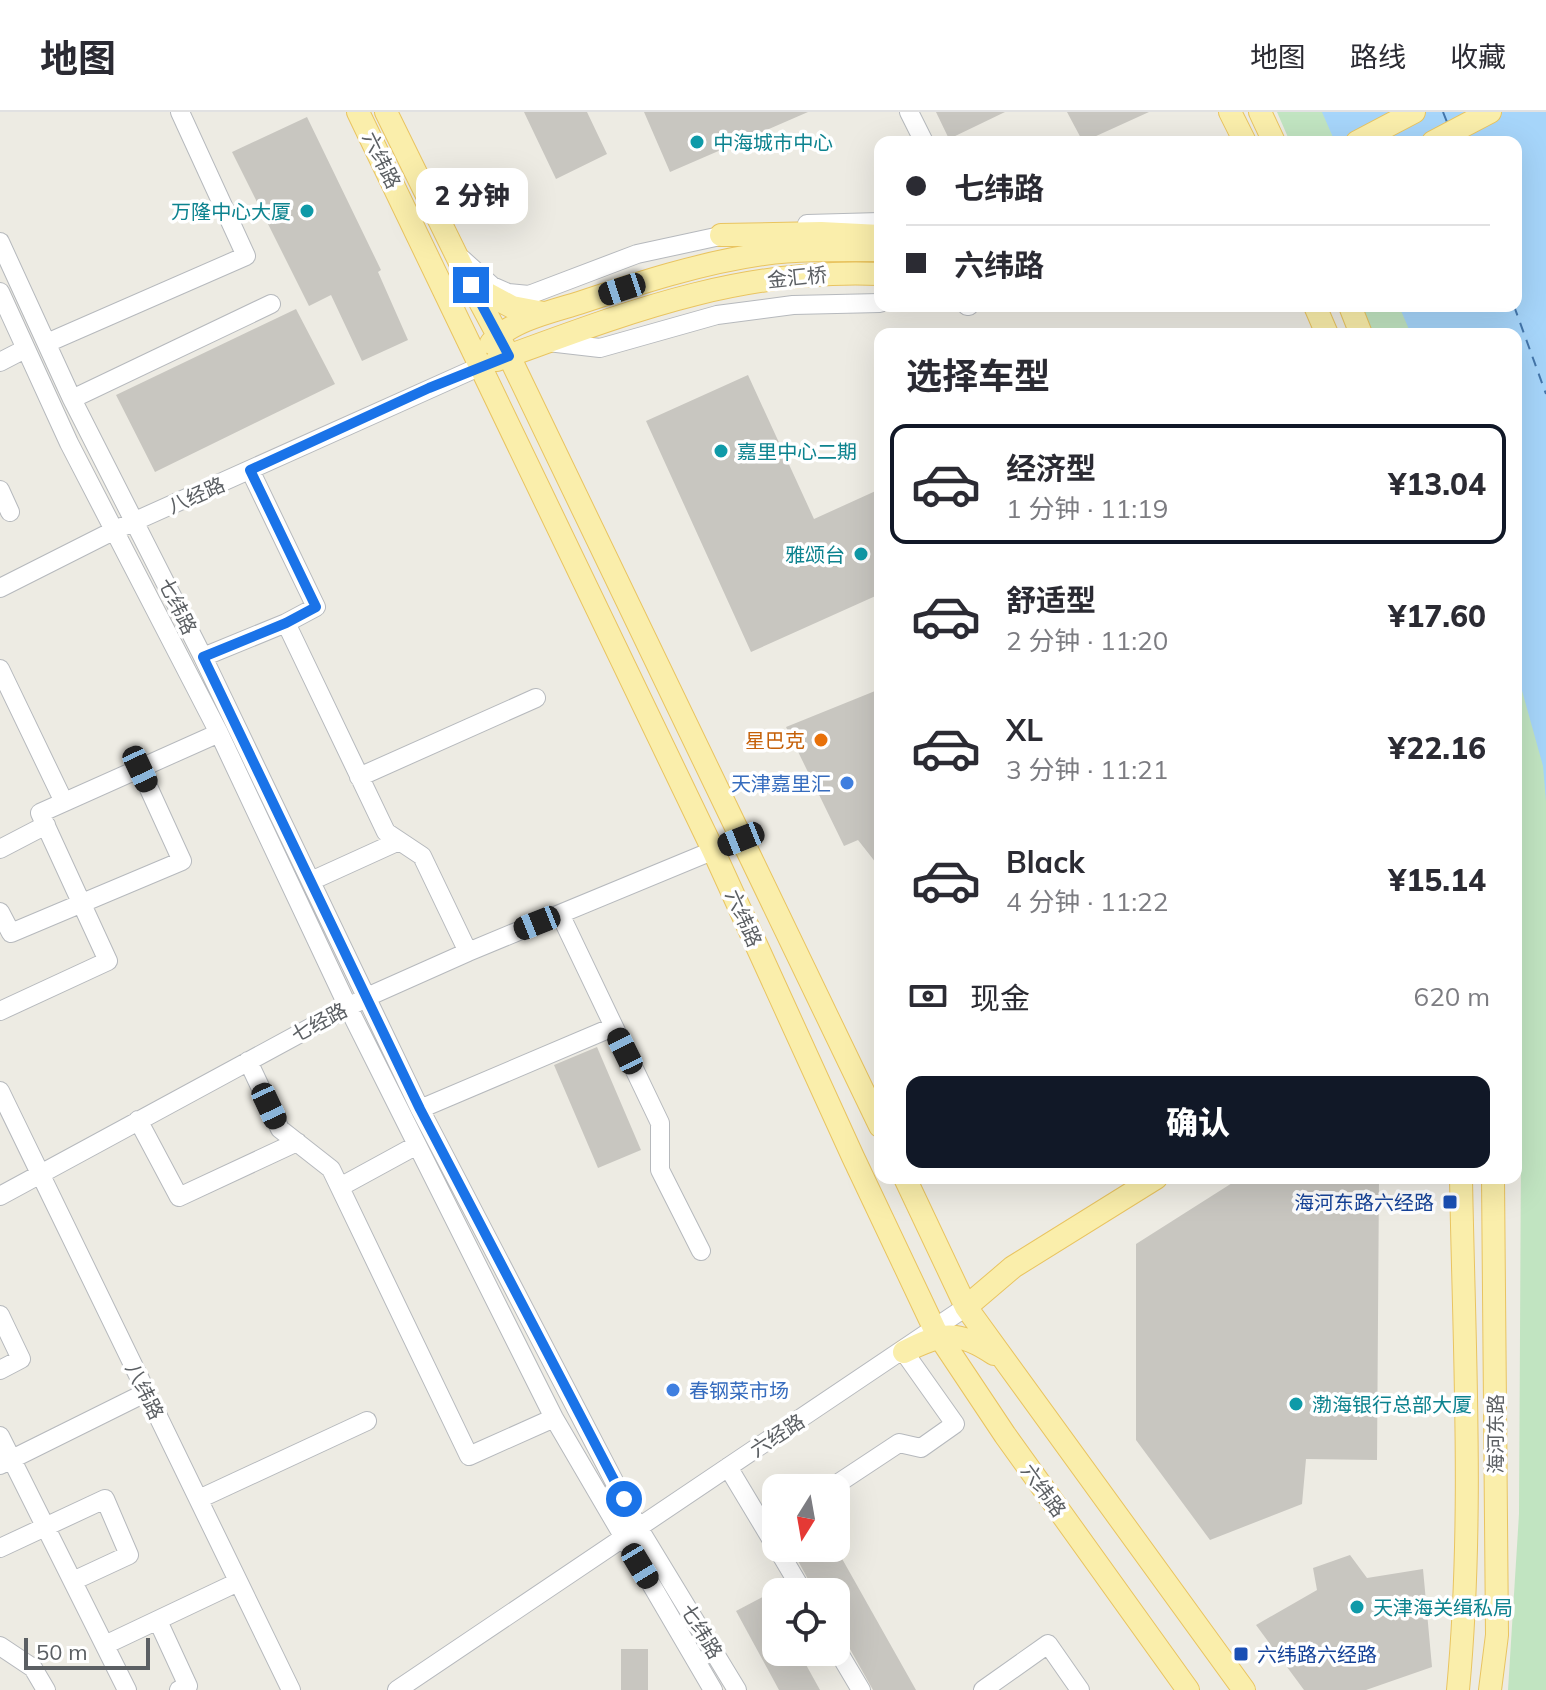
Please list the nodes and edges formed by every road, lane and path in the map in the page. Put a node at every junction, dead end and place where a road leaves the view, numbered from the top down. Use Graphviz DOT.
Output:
graph roads {
  1 [pos="180,112"];
  2 [pos="358,112"];
  3 [pos="386,112"];
  4 [pos="909,112"];
  5 [pos="1230,112"];
  6 [pos="1260,112"];
  7 [pos="1414,112"];
  8 [pos="1490,112"];
  9 [pos="921,136"];
  10 [pos="1242,136"];
  11 [pos="1265,136"];
  12 [pos="1368,136"];
  13 [pos="1444,136"];
  14 [pos="874,222"];
  15 [pos="721,235"];
  16 [pos="874,236"];
  17 [pos="0,242"];
  18 [pos="760,245"];
  19 [pos="874,250"];
  20 [pos="455,253"];
  21 [pos="874,274"];
  22 [pos="471,285"];
  23 [pos="714,289"];
  24 [pos="0,292"];
  25 [pos="874,303"];
  26 [pos="271,304"];
  27 [pos="546,313"];
  28 [pos="499,335"];
  29 [pos="545,342"];
  30 [pos="47,343"];
  31 [pos="25,349"];
  32 [pos="509,356"];
  33 [pos="0,362"];
  34 [pos="481,366"];
  35 [pos="72,399"];
  36 [pos="250,470"];
  37 [pos="0,490"];
  38 [pos="10,512"];
  39 [pos="136,522"];
  40 [pos="113,531"];
  41 [pos="0,588"];
  42 [pos="286,623"];
  43 [pos="203,657"];
  44 [pos="0,669"];
  45 [pos="536,698"];
  46 [pos="219,733"];
  47 [pos="140,769"];
  48 [pos="359,777"];
  49 [pos="64,802"];
  50 [pos="46,825"];
  51 [pos="741,839"];
  52 [pos="399,841"];
  53 [pos="0,849"];
  54 [pos="713,850"];
  55 [pos="311,881"];
  56 [pos="81,903"];
  57 [pos="0,912"];
  58 [pos="560,914"];
  59 [pos="468,952"];
  60 [pos="367,997"];
  61 [pos="348,1007"];
  62 [pos="0,1011"];
  63 [pos="613,1027"];
  64 [pos="248,1061"];
  65 [pos="0,1091"];
  66 [pos="420,1109"];
  67 [pos="874,1114"];
  68 [pos="138,1120"];
  69 [pos="297,1142"];
  70 [pos="417,1145"];
  71 [pos="41,1174"];
  72 [pos="908,1184"];
  73 [pos="1146,1184"];
  74 [pos="1461,1184"];
  75 [pos="1493,1184"];
  76 [pos="340,1187"];
  77 [pos="0,1196"];
  78 [pos="701,1251"];
  79 [pos="966,1307"];
  80 [pos="0,1315"];
  81 [pos="937,1333"];
  82 [pos="904,1352"];
  83 [pos="1001,1359"];
  84 [pos="0,1370"];
  85 [pos="145,1393"];
  86 [pos="554,1418"];
  87 [pos="367,1421"];
  88 [pos="0,1436"];
  89 [pos="6,1462"];
  90 [pos="728,1467"];
  91 [pos="850,1475"];
  92 [pos="199,1499"];
  93 [pos="762,1519"];
  94 [pos="46,1528"];
  95 [pos="641,1531"];
  96 [pos="623,1538"];
  97 [pos="0,1548"];
  98 [pos="640,1566"];
  99 [pos="73,1581"];
  100 [pos="238,1582"];
  101 [pos="158,1621"];
  102 [pos="105,1645"];
  103 [pos="0,1646"];
  104 [pos="847,1666"];
  105 [pos="46,1690"];
  106 [pos="127,1690"];
  107 [pos="179,1690"];
  108 [pos="291,1690"];
  109 [pos="397,1690"];
  110 [pos="713,1690"];
  111 [pos="737,1690"];
  112 [pos="861,1690"];
  113 [pos="983,1690"];
  114 [pos="1080,1690"];
  115 [pos="1188,1690"];
  116 [pos="1244,1690"];
  117 [pos="1458,1690"];
  118 [pos="1490,1690"];
  1 -- 30 [label="street"];
  2 -- 34 [label="main road, 六纬路"];
  3 -- 20 [label="main road, 六纬路"];
  4 -- 9 [label="street"];
  5 -- 10 [label="main road"];
  6 -- 11 [label="main road"];
  7 -- 12 [label="main road"];
  8 -- 13 [label="main road"];
  14 -- 15 [label="street"];
  15 -- 18 [label="main road"];
  15 -- 20 [label="street"];
  16 -- 18 [label="main road"];
  17 -- 30 [label="street, 七纬路"];
  18 -- 19 [label="main road, 金汇桥"];
  18 -- 27 [label="main road"];
  20 -- 22 [label="main road, 六纬路"];
  21 -- 23 [label="main road, 金汇桥"];
  22 -- 27 [label="main road"];
  22 -- 28 [label="main road, 六纬路"];
  23 -- 29 [label="main road, 八经路"];
  24 -- 31 [label="street, 七纬路"];
  25 -- 29 [label="street"];
  26 -- 35 [label="street"];
  27 -- 28 [label="main road"];
  28 -- 32 [label="main road, 六纬路"];
  28 -- 34 [label="main road"];
  29 -- 32 [label="main road, 八经路"];
  30 -- 35 [label="street, 七纬路"];
  31 -- 33 [label="street"];
  31 -- 40 [label="street, 七纬路"];
  32 -- 34 [label="main road, 八经路"];
  32 -- 51 [label="main road, 六纬路"];
  34 -- 36 [label="street, 八经路"];
  34 -- 54 [label="main road, 六纬路"];
  35 -- 39 [label="street, 七纬路"];
  36 -- 39 [label="street, 八经路"];
  36 -- 42 [label="street"];
  37 -- 38 [label="street"];
  39 -- 40 [label="street, 八经路"];
  39 -- 43 [label="street, 七纬路"];
  40 -- 41 [label="street, 八经路"];
  40 -- 46 [label="street, 七纬路"];
  42 -- 43 [label="street"];
  42 -- 48 [label="street"];
  43 -- 55 [label="street, 七纬路"];
  44 -- 49 [label="street"];
  45 -- 48 [label="street"];
  46 -- 47 [label="street"];
  46 -- 61 [label="street, 七纬路"];
  47 -- 49 [label="street"];
  47 -- 56 [label="street"];
  48 -- 52 [label="street"];
  49 -- 50 [label="street"];
  50 -- 53 [label="street"];
  50 -- 56 [label="street"];
  51 -- 54 [label="street, 七经路"];
  51 -- 67 [label="main road, 六纬路"];
  52 -- 55 [label="street"];
  52 -- 59 [label="street"];
  54 -- 58 [label="street, 七经路"];
  54 -- 81 [label="main road, 六纬路"];
  55 -- 60 [label="street, 七纬路"];
  56 -- 57 [label="street"];
  56 -- 62 [label="street"];
  58 -- 59 [label="street, 七经路"];
  58 -- 63 [label="street"];
  59 -- 60 [label="street, 七经路"];
  60 -- 61 [label="street, 七经路"];
  60 -- 66 [label="street, 七纬路"];
  61 -- 64 [label="street, 七经路"];
  61 -- 70 [label="street, 七纬路"];
  63 -- 66 [label="street"];
  63 -- 78 [label="street"];
  64 -- 68 [label="street, 七经路"];
  64 -- 69 [label="street"];
  65 -- 71 [label="street, 八纬路"];
  66 -- 95 [label="street, 七纬路"];
  68 -- 69 [label="street"];
  68 -- 71 [label="street, 七经路"];
  69 -- 76 [label="street"];
  70 -- 76 [label="street"];
  70 -- 86 [label="street, 七纬路"];
  71 -- 77 [label="street, 七经路"];
  71 -- 85 [label="street, 八纬路"];
  72 -- 79 [label="main road"];
  73 -- 79 [label="main road"];
  74 -- 117 [label="main road, 海河东路"];
  75 -- 118 [label="main road, 海河东路"];
  76 -- 86 [label="street"];
  79 -- 81 [label="street"];
  79 -- 83 [label="main road"];
  80 -- 84 [label="street"];
  81 -- 82 [label="main road"];
  81 -- 83 [label="main road"];
  81 -- 115 [label="main road, 六纬路"];
  82 -- 90 [label="street, 六经路"];
  82 -- 91 [label="street"];
  83 -- 116 [label="main road"];
  85 -- 89 [label="street"];
  85 -- 92 [label="street, 八纬路"];
  86 -- 96 [label="street, 七纬路"];
  87 -- 92 [label="street"];
  88 -- 89 [label="street"];
  89 -- 94 [label="street"];
  90 -- 93 [label="street"];
  90 -- 95 [label="street, 六经路"];
  92 -- 100 [label="street, 八纬路"];
  94 -- 97 [label="street"];
  94 -- 99 [label="street"];
  94 -- 99 [label="street"];
  95 -- 96 [label="street"];
  95 -- 98 [label="street"];
  95 -- 111 [label="street, 七纬路"];
  96 -- 98 [label="street, 七纬路"];
  96 -- 109 [label="street"];
  98 -- 110 [label="street, 七纬路"];
  99 -- 102 [label="street"];
  100 -- 101 [label="street"];
  100 -- 108 [label="street, 八纬路"];
  101 -- 102 [label="street"];
  101 -- 107 [label="street"];
  102 -- 106 [label="street"];
  103 -- 105 [label="street"];
  104 -- 112 [label="street"];
  113 -- 114 [label="street"];
}
